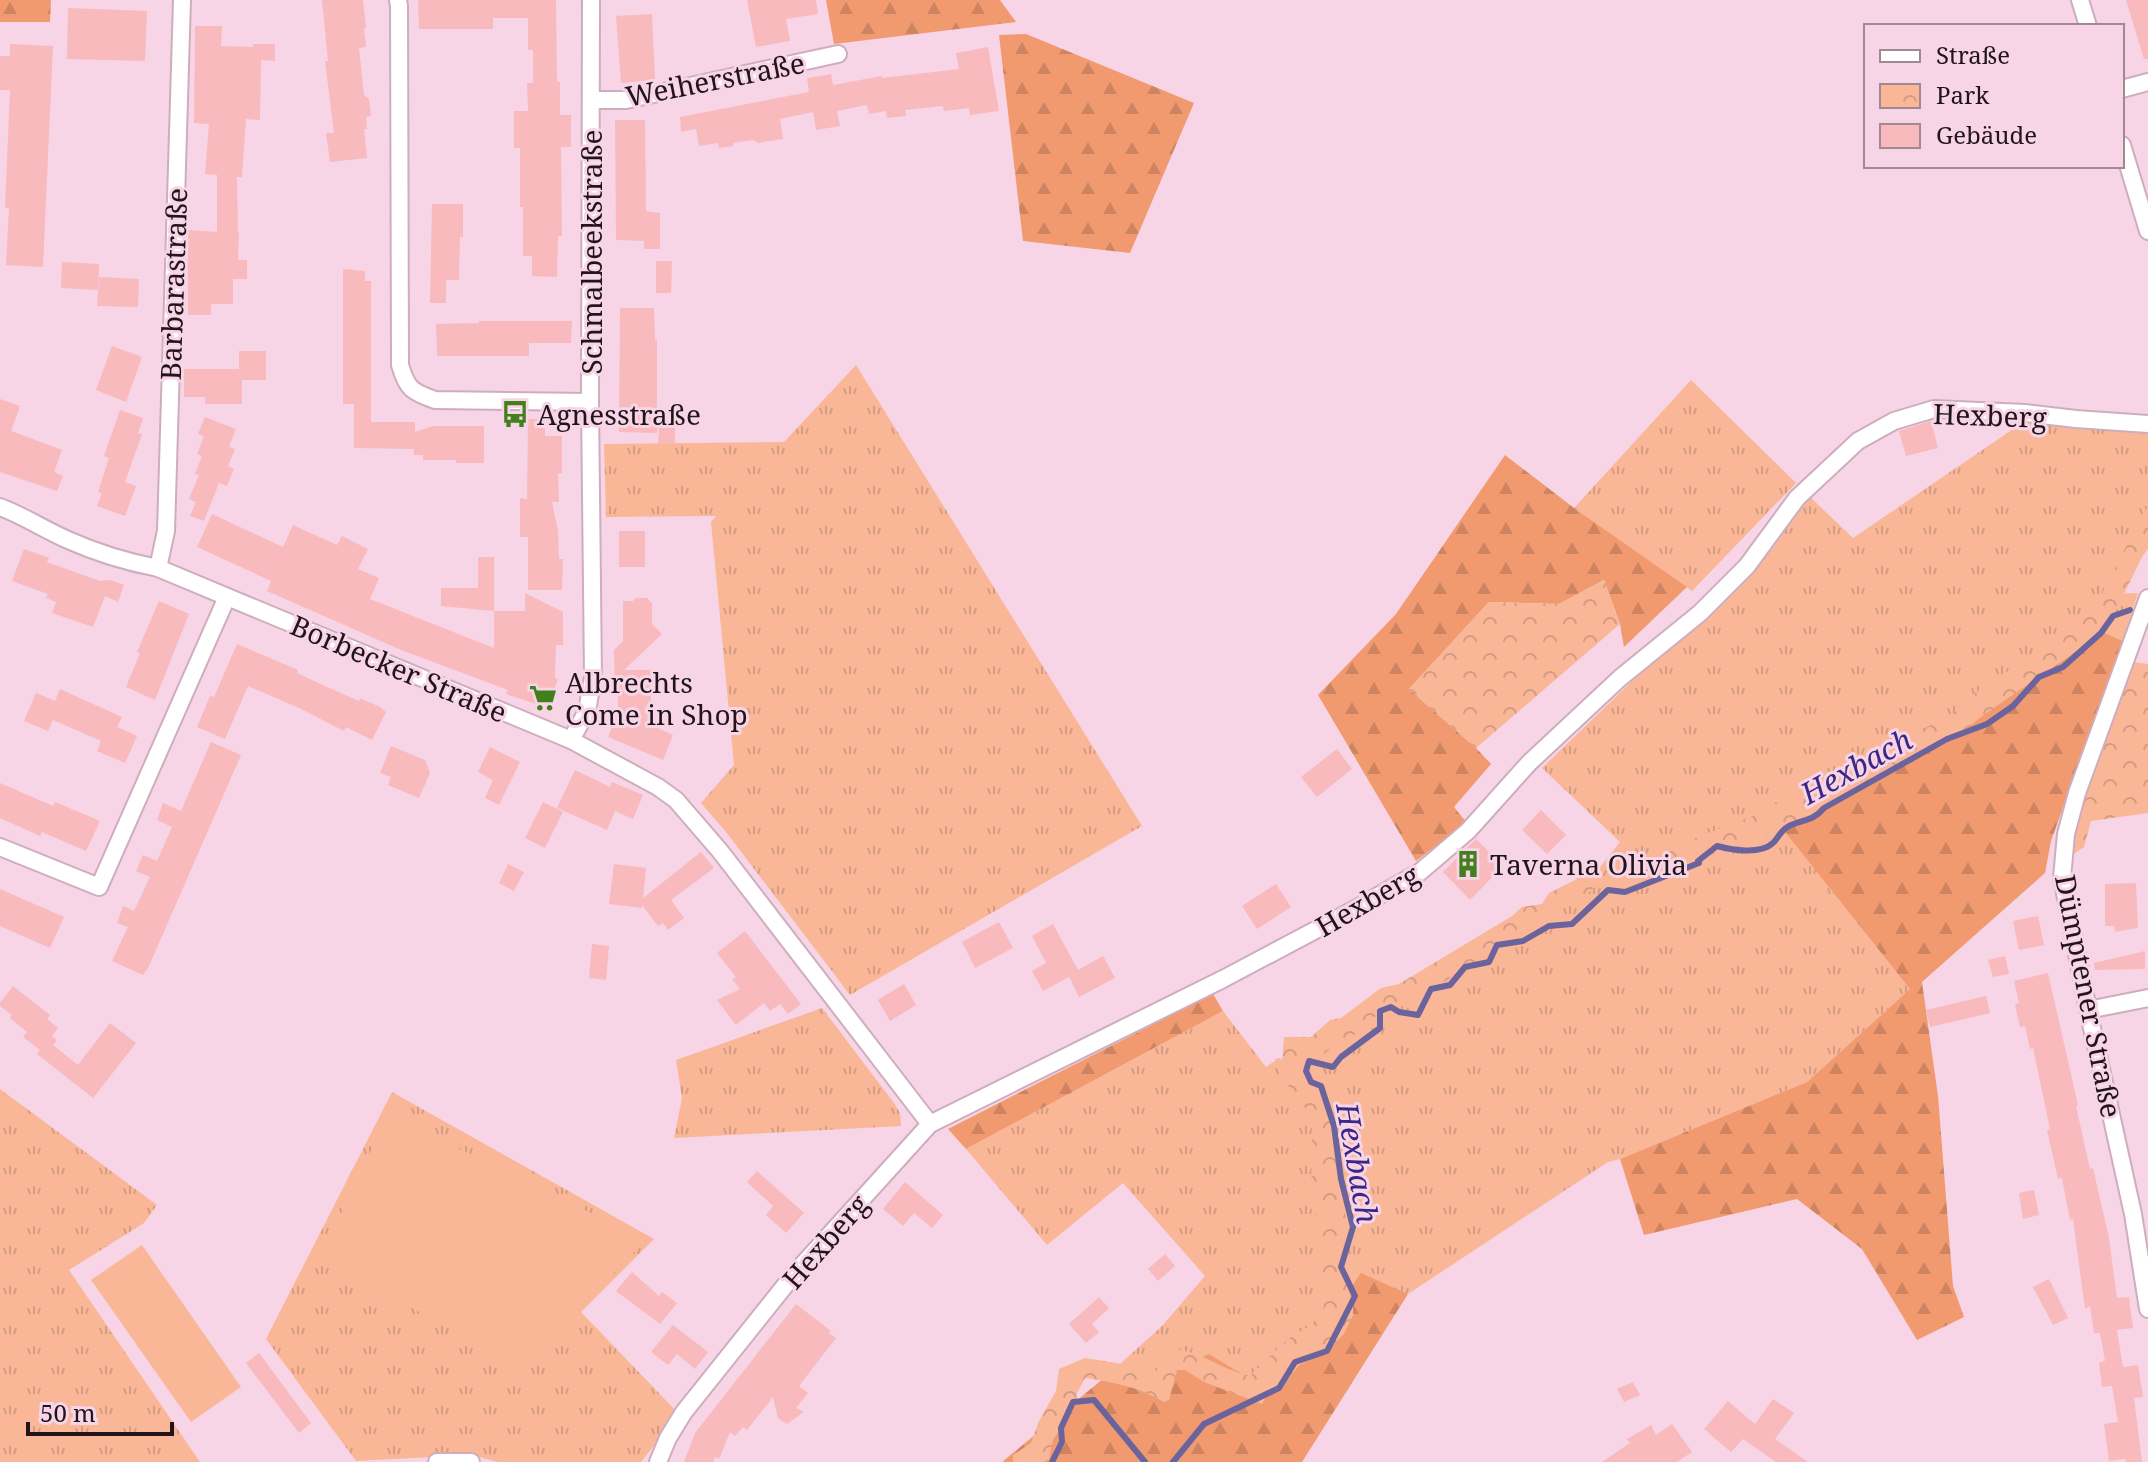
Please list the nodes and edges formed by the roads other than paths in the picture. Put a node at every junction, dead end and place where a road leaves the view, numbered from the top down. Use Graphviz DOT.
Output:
graph roads {
  1 [pos="182,0"];
  2 [pos="398,0"];
  3 [pos="591,0"];
  4 [pos="2080,0"];
  5 [pos="2087,24"];
  6 [pos="838,54"];
  7 [pos="2148,82"];
  8 [pos="2124,88"];
  9 [pos="591,100"];
  10 [pos="2124,152"];
  11 [pos="2148,231"];
  12 [pos="590,402"];
  13 [pos="2148,424"];
  14 [pos="0,507"];
  15 [pos="158,568"];
  16 [pos="227,597"];
  17 [pos="2148,598"];
  18 [pos="571,740"];
  19 [pos="0,847"];
  20 [pos="2148,998"];
  21 [pos="2088,1010"];
  22 [pos="930,1124"];
  23 [pos="2148,1309"];
  24 [pos="437,1462"];
  25 [pos="471,1462"];
  26 [pos="658,1462"];
  1 -- 15 [label="street, Barbarastraße"];
  2 -- 12 [label="street"];
  3 -- 9 [label="street, Schmalbeekstraße"];
  4 -- 5 [label="street"];
  6 -- 9 [label="street, Weiherstraße"];
  7 -- 8 [label="street"];
  9 -- 12 [label="street, Schmalbeekstraße"];
  10 -- 11 [label="street"];
  12 -- 18 [label="street, Schmalbeekstraße"];
  13 -- 22 [label="street, Hexberg"];
  14 -- 15 [label="street, Borbecker Straße"];
  15 -- 16 [label="street, Borbecker Straße"];
  16 -- 18 [label="street, Borbecker Straße"];
  16 -- 19 [label="street"];
  17 -- 21 [label="street, Dümptener Straße"];
  18 -- 22 [label="street, Borbecker Straße"];
  20 -- 21 [label="street"];
  21 -- 23 [label="street, Dümptener Straße"];
  22 -- 26 [label="street, Hexberg"];
  24 -- 25 [label="street"];
}
